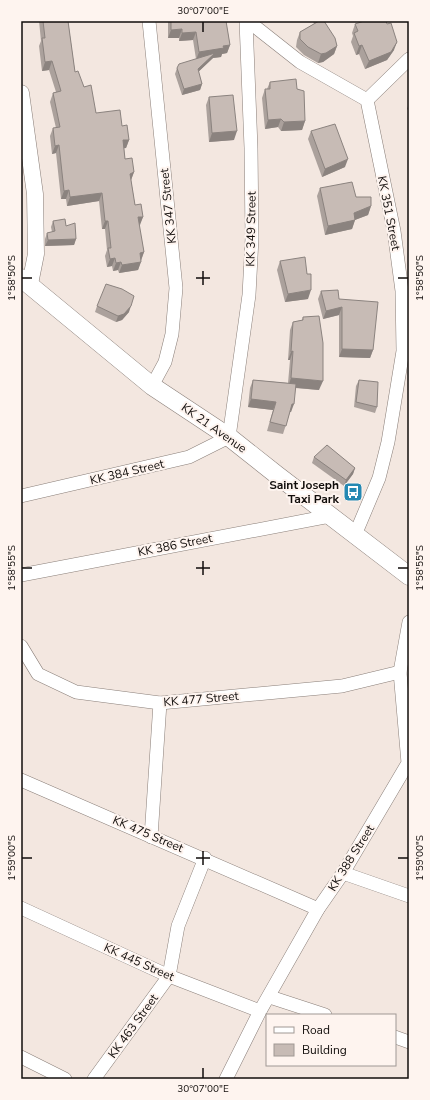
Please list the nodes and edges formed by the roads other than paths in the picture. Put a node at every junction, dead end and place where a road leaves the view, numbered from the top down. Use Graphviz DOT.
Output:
graph roads {
  1 [pos="149,21"];
  2 [pos="247,21"];
  3 [pos="409,59"];
  4 [pos="21,93"];
  5 [pos="367,100"];
  6 [pos="24,285"];
  7 [pos="152,386"];
  8 [pos="229,436"];
  9 [pos="21,496"];
  10 [pos="330,516"];
  11 [pos="355,535"];
  12 [pos="21,575"];
  13 [pos="409,576"];
  14 [pos="409,622"];
  15 [pos="21,646"];
  16 [pos="400,672"];
  17 [pos="160,703"];
  18 [pos="409,763"];
  19 [pos="21,780"];
  20 [pos="151,837"];
  21 [pos="205,858"];
  22 [pos="343,873"];
  23 [pos="409,896"];
  24 [pos="21,908"];
  25 [pos="318,909"];
  26 [pos="169,976"];
  27 [pos="270,997"];
  28 [pos="260,1011"];
  29 [pos="322,1014"];
  30 [pos="396,1037"];
  31 [pos="409,1042"];
  32 [pos="21,1057"];
  33 [pos="65,1079"];
  34 [pos="94,1079"];
  35 [pos="226,1079"];
  1 -- 7 [label="street, KK 347 Street"];
  2 -- 5 [label="street"];
  2 -- 8 [label="street, KK 349 Street"];
  3 -- 5 [label="street"];
  4 -- 6 [label="street"];
  5 -- 11 [label="street, KK 351 Street"];
  6 -- 7 [label="main road, KK 21 Avenue"];
  7 -- 8 [label="main road, KK 21 Avenue"];
  8 -- 9 [label="street, KK 384 Street"];
  8 -- 10 [label="main road, KK 21 Avenue"];
  10 -- 11 [label="main road, KK 21 Avenue"];
  10 -- 12 [label="street, KK 386 Street"];
  11 -- 13 [label="main road, KK 21 Avenue"];
  14 -- 16 [label="street, KK 388 Street"];
  15 -- 17 [label="street, KK 477 Street"];
  16 -- 17 [label="street, KK 477 Street"];
  16 -- 18 [label="street, KK 388 Street"];
  17 -- 20 [label="street"];
  18 -- 22 [label="street, KK 388 Street"];
  19 -- 20 [label="street, KK 475 Street"];
  20 -- 21 [label="street, KK 475 Street"];
  21 -- 25 [label="street, KK 475 Street"];
  21 -- 26 [label="street, KK 463 Street"];
  22 -- 23 [label="street"];
  22 -- 25 [label="street, KK 388 Street"];
  24 -- 26 [label="street, KK 445 Street"];
  25 -- 27 [label="street, KK 388 Street"];
  26 -- 28 [label="street, KK 445 Street"];
  26 -- 34 [label="street, KK 463 Street"];
  27 -- 28 [label="street, KK 388 Street"];
  27 -- 29 [label="street"];
  28 -- 35 [label="street, KK 388 Street"];
  30 -- 31 [label="street"];
  32 -- 33 [label="street"];
}
